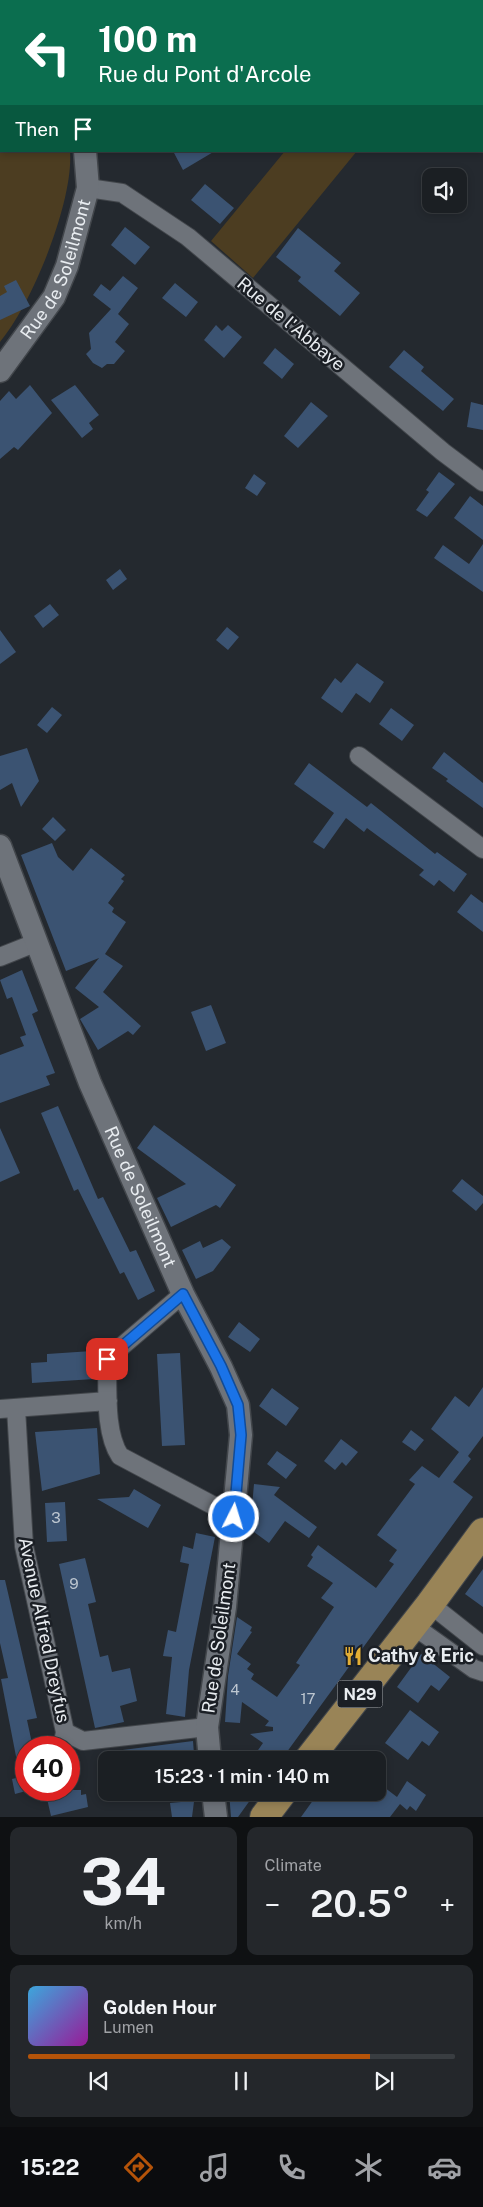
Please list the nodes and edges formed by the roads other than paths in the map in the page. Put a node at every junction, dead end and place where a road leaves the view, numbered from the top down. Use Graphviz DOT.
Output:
graph roads {
  1 [pos="85,152"];
  2 [pos="88,188"];
  3 [pos="0,371"];
  4 [pos="479,474"];
  5 [pos="359,756"];
  6 [pos="0,846"];
  7 [pos="483,849"];
  8 [pos="36,943"];
  9 [pos="0,957"];
  10 [pos="183,1294"];
  11 [pos="108,1402"];
  12 [pos="8,1408"];
  13 [pos="234,1517"];
  14 [pos="482,1535"];
  15 [pos="430,1604"];
  16 [pos="411,1628"];
  17 [pos="483,1646"];
  18 [pos="483,1672"];
  19 [pos="207,1727"];
  20 [pos="62,1736"];
  21 [pos="80,1741"];
  22 [pos="209,1751"];
  23 [pos="315,1751"];
  24 [pos="214,1801"];
  25 [pos="276,1801"];
  26 [pos="216,1817"];
  27 [pos="264,1817"];
  1 -- 2 [label="street"];
  2 -- 3 [label="street, Rue de Soleilmont"];
  2 -- 4 [label="street, Rue de l'Abbaye"];
  5 -- 7 [label="street"];
  6 -- 8 [label="street, Rue de Soleilmont"];
  8 -- 9 [label="street"];
  8 -- 10 [label="street, Rue de Soleilmont"];
  10 -- 11 [label="street"];
  10 -- 13 [label="street, Rue de Soleilmont"];
  11 -- 12 [label="street"];
  11 -- 13 [label="street"];
  12 -- 20 [label="street, Avenue Alfred Dreyfus"];
  13 -- 19 [label="street, Rue de Soleilmont"];
  14 -- 15 [label="main road, N29"];
  15 -- 16 [label="main road, N29"];
  15 -- 17 [label="street"];
  16 -- 18 [label="street"];
  16 -- 23 [label="main road, N29"];
  19 -- 21 [label="street, Avenue Alfred Dreyfus"];
  19 -- 22 [label="street, Rue de Soleilmont"];
  24 -- 26 [label="street"];
  25 -- 27 [label="main road"];
}
